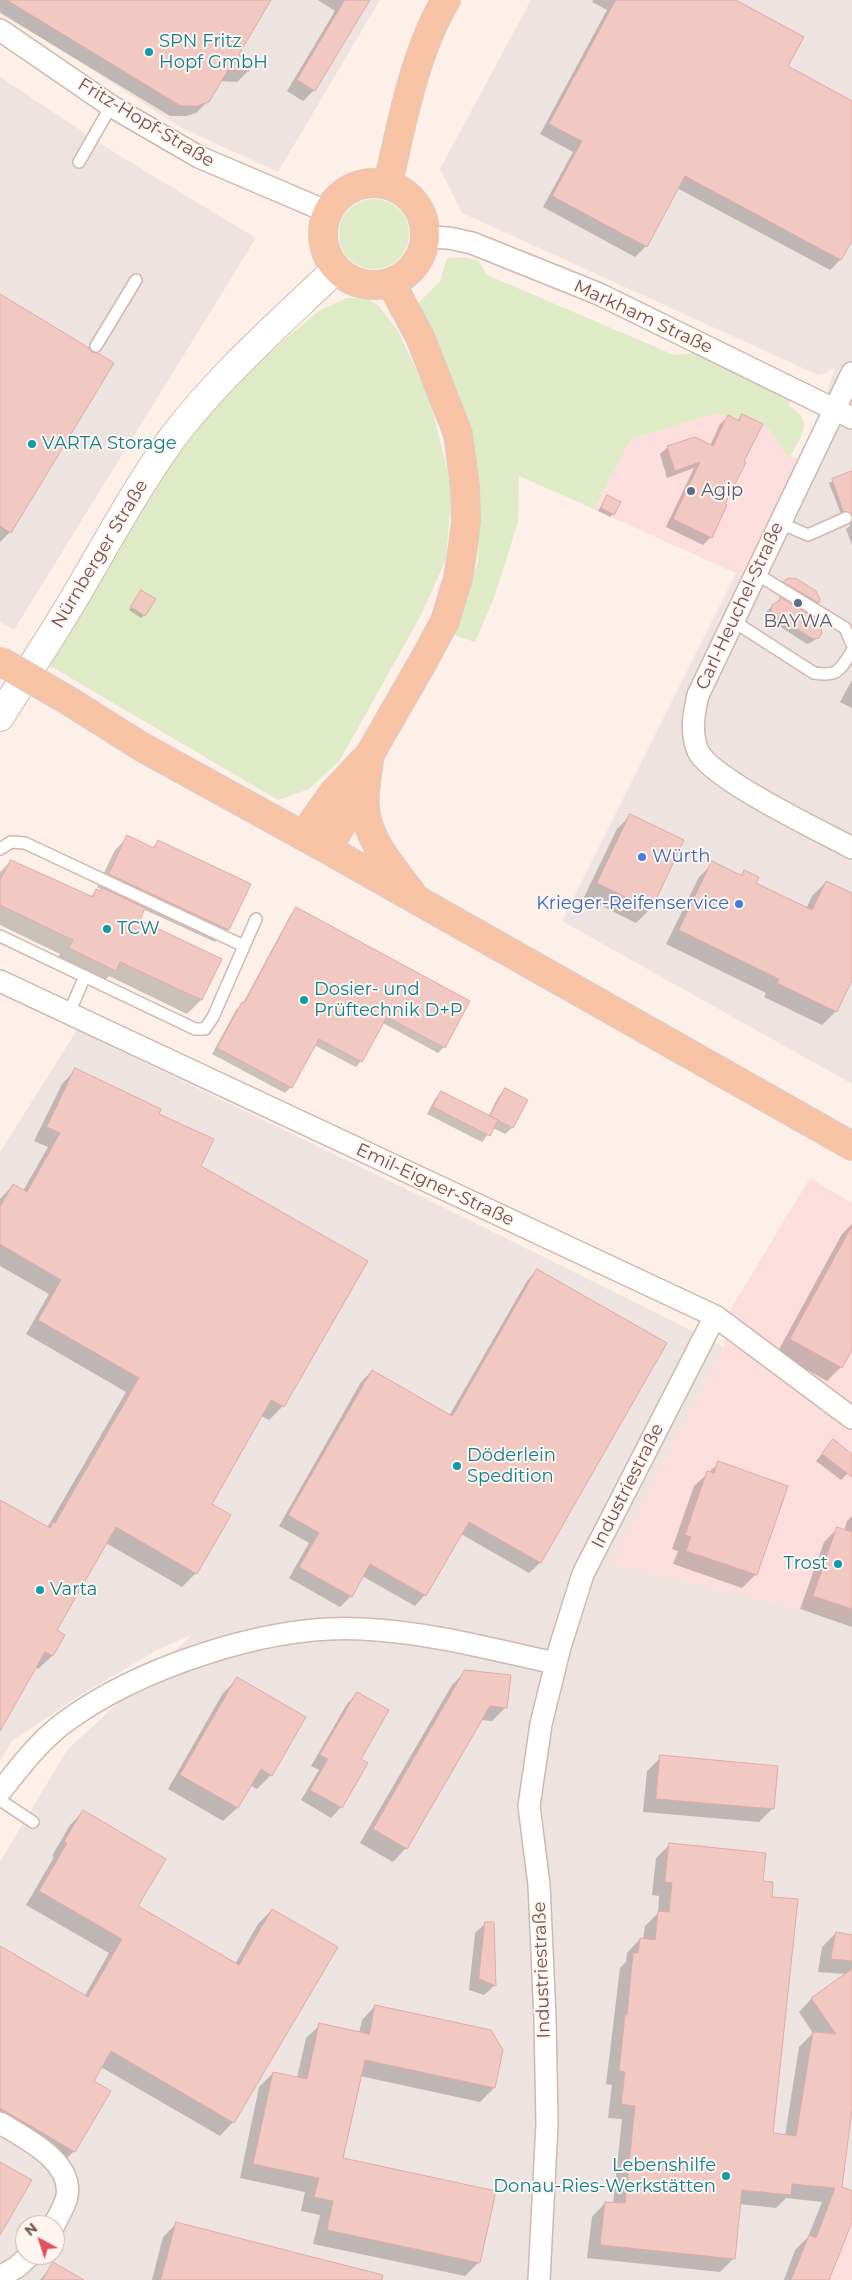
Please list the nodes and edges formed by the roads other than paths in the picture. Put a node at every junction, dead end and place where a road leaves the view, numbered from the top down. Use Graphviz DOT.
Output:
graph roads {
  1 [pos="446,0"];
  2 [pos="0,30"];
  3 [pos="111,106"];
  4 [pos="78,162"];
  5 [pos="388,184"];
  6 [pos="328,212"];
  7 [pos="426,237"];
  8 [pos="336,268"];
  9 [pos="136,280"];
  10 [pos="391,283"];
  11 [pos="96,346"];
  12 [pos="852,373"];
  13 [pos="843,413"];
  14 [pos="846,518"];
  15 [pos="780,523"];
  16 [pos="756,573"];
  17 [pos="733,621"];
  18 [pos="852,644"];
  19 [pos="852,651"];
  20 [pos="0,662"];
  21 [pos="0,717"];
  22 [pos="370,754"];
  23 [pos="366,785"];
  24 [pos="302,836"];
  25 [pos="852,848"];
  26 [pos="0,849"];
  27 [pos="327,849"];
  28 [pos="416,899"];
  29 [pos="256,919"];
  30 [pos="0,936"];
  31 [pos="244,946"];
  32 [pos="86,976"];
  33 [pos="0,981"];
  34 [pos="69,1013"];
  35 [pos="852,1146"];
  36 [pos="715,1316"];
  37 [pos="852,1418"];
  38 [pos="555,1663"];
  39 [pos="0,1792"];
  40 [pos="0,1800"];
  41 [pos="33,1822"];
  42 [pos="0,2123"];
  43 [pos="59,2215"];
  44 [pos="20,2265"];
  45 [pos="0,2277"];
  46 [pos="539,2280"];
  1 -- 5 [label="main road"];
  2 -- 3 [label="street, Fritz-Hopf-Straße"];
  3 -- 4 [label="lane"];
  3 -- 6 [label="street, Fritz-Hopf-Straße"];
  5 -- 6 [label="main road"];
  5 -- 7 [label="main road"];
  6 -- 8 [label="main road"];
  7 -- 10 [label="main road"];
  7 -- 13 [label="street, Markham Straße"];
  8 -- 10 [label="main road"];
  8 -- 21 [label="main road, Nürnberger Straße"];
  9 -- 11 [label="lane"];
  10 -- 22 [label="main road"];
  12 -- 13 [label="street, Carl-Heuchel-Straße"];
  13 -- 15 [label="street, Carl-Heuchel-Straße"];
  14 -- 15 [label="lane"];
  15 -- 16 [label="street, Carl-Heuchel-Straße"];
  16 -- 17 [label="street, Carl-Heuchel-Straße"];
  16 -- 18 [label="lane"];
  17 -- 19 [label="lane"];
  17 -- 25 [label="street, Carl-Heuchel-Straße"];
  20 -- 24 [label="main road, bridge"];
  22 -- 23 [label="main road"];
  22 -- 24 [label="main road"];
  23 -- 27 [label="main road"];
  23 -- 28 [label="main road"];
  24 -- 27 [label="main road"];
  26 -- 31 [label="lane"];
  27 -- 28 [label="main road"];
  28 -- 35 [label="main road"];
  29 -- 31 [label="lane"];
  30 -- 32 [label="lane"];
  31 -- 32 [label="lane"];
  32 -- 34 [label="lane"];
  33 -- 34 [label="street, Emil-Eigner-Straße"];
  34 -- 36 [label="street, Emil-Eigner-Straße"];
  36 -- 37 [label="street, Emil-Eigner-Straße"];
  36 -- 38 [label="street, Industriestraße"];
  38 -- 39 [label="street"];
  38 -- 46 [label="street, Industriestraße"];
  40 -- 41 [label="lane"];
  42 -- 43 [label="street"];
  44 -- 45 [label="street"];
}
